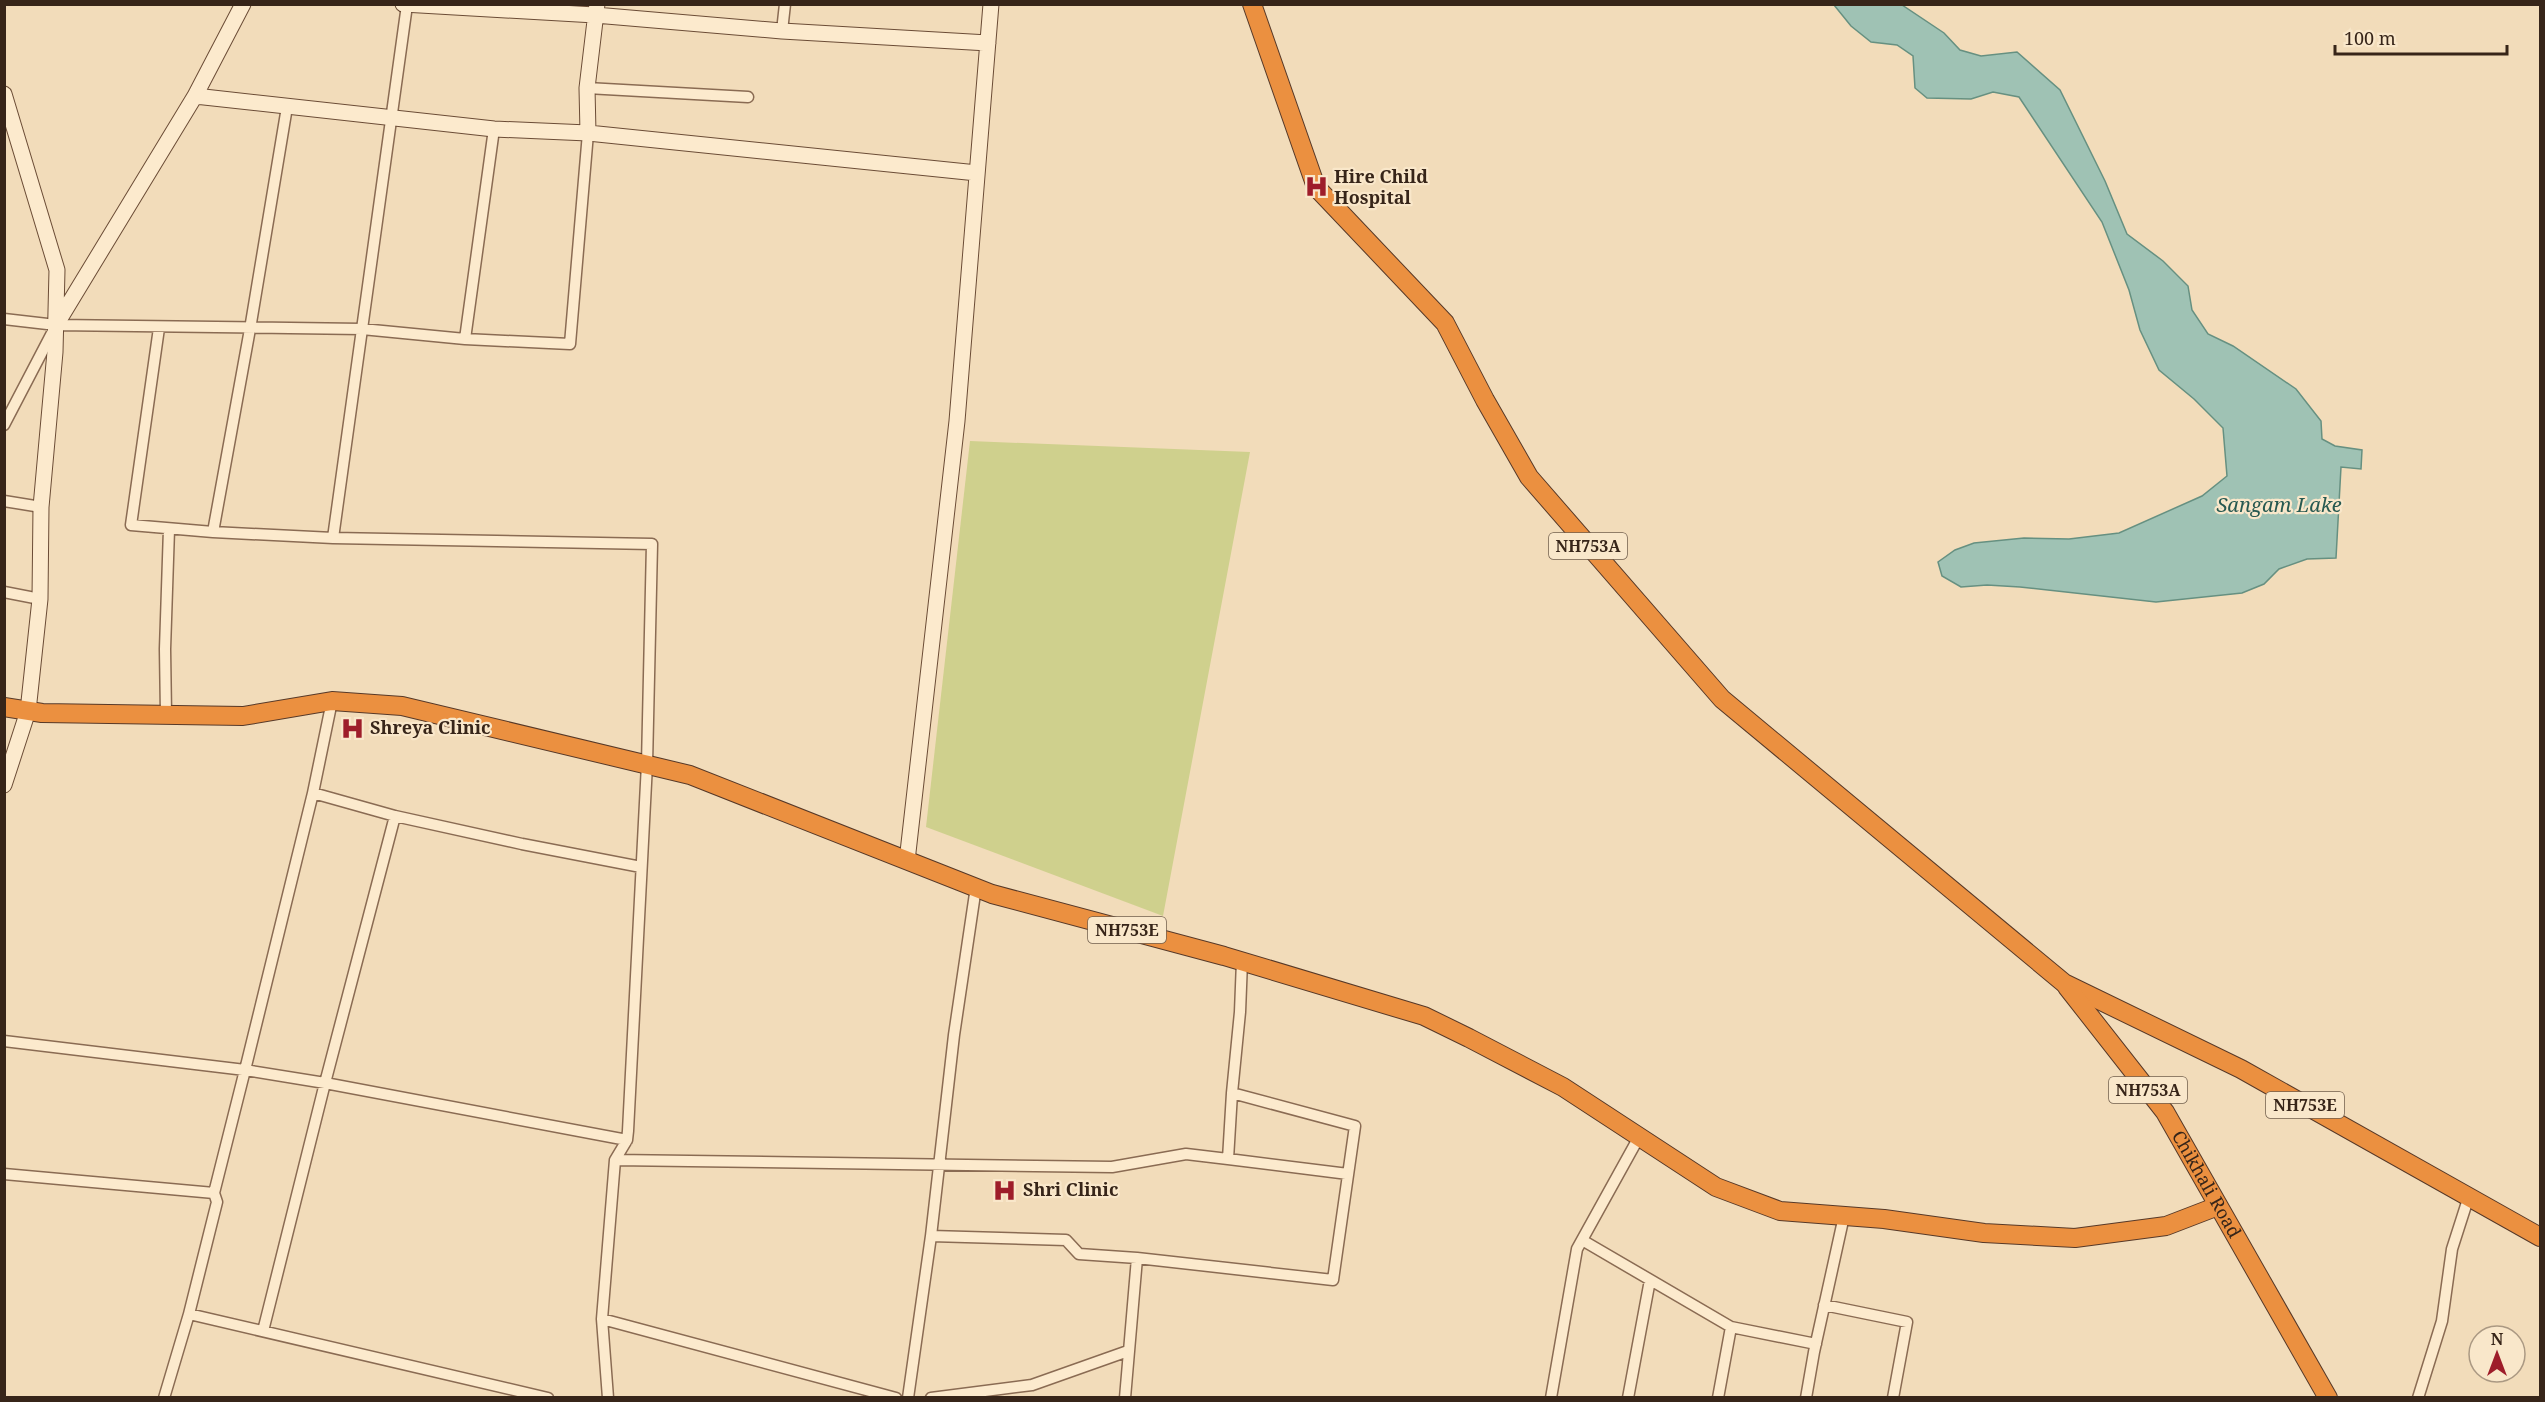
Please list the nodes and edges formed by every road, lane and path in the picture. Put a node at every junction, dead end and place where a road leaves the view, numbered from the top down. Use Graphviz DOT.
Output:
graph roads {
  1 [pos="243,4"];
  2 [pos="785,4"];
  3 [pos="991,4"];
  4 [pos="1252,4"];
  5 [pos="405,5"];
  6 [pos="596,10"];
  7 [pos="782,31"];
  8 [pos="988,43"];
  9 [pos="587,88"];
  10 [pos="4,94"];
  11 [pos="195,96"];
  12 [pos="748,97"];
  13 [pos="287,107"];
  14 [pos="390,116"];
  15 [pos="494,129"];
  16 [pos="588,133"];
  17 [pos="977,173"];
  18 [pos="4,319"];
  19 [pos="56,326"];
  20 [pos="159,328"];
  21 [pos="250,329"];
  22 [pos="362,329"];
  23 [pos="465,339"];
  24 [pos="4,425"];
  25 [pos="4,501"];
  26 [pos="41,507"];
  27 [pos="169,530"];
  28 [pos="213,532"];
  29 [pos="333,538"];
  30 [pos="4,592"];
  31 [pos="40,599"];
  32 [pos="332,701"];
  33 [pos="4,706"];
  34 [pos="28,711"];
  35 [pos="166,715"];
  36 [pos="647,764"];
  37 [pos="4,785"];
  38 [pos="313,793"];
  39 [pos="395,816"];
  40 [pos="907,861"];
  41 [pos="641,867"];
  42 [pos="976,887"];
  43 [pos="1242,961"];
  44 [pos="2064,983"];
  45 [pos="4,1041"];
  46 [pos="245,1070"];
  47 [pos="325,1083"];
  48 [pos="1232,1093"];
  49 [pos="1638,1137"];
  50 [pos="627,1140"];
  51 [pos="1228,1159"];
  52 [pos="615,1160"];
  53 [pos="939,1165"];
  54 [pos="4,1174"];
  55 [pos="1348,1174"];
  56 [pos="214,1193"];
  57 [pos="2469,1196"];
  58 [pos="2218,1206"];
  59 [pos="1844,1216"];
  60 [pos="931,1236"];
  61 [pos="2541,1237"];
  62 [pos="1581,1240"];
  63 [pos="1137,1258"];
  64 [pos="1650,1280"];
  65 [pos="1824,1305"];
  66 [pos="189,1314"];
  67 [pos="602,1319"];
  68 [pos="1731,1327"];
  69 [pos="263,1330"];
  70 [pos="1816,1344"];
  71 [pos="1128,1351"];
  72 [pos="164,1398"];
  73 [pos="548,1398"];
  74 [pos="608,1398"];
  75 [pos="896,1398"];
  76 [pos="908,1398"];
  77 [pos="931,1398"];
  78 [pos="1125,1398"];
  79 [pos="1551,1398"];
  80 [pos="1628,1398"];
  81 [pos="1718,1398"];
  82 [pos="1806,1398"];
  83 [pos="1893,1398"];
  84 [pos="2328,1398"];
  85 [pos="2418,1398"];
  1 -- 11 [label="street"];
  2 -- 7 [label="street"];
  3 -- 8 [label="street"];
  4 -- 44 [label="highway, NH753A"];
  5 -- 6 [label="street"];
  5 -- 14 [label="street"];
  6 -- 7 [label="street"];
  6 -- 9 [label="street"];
  7 -- 8 [label="street"];
  8 -- 17 [label="street"];
  9 -- 12 [label="street"];
  9 -- 16 [label="street"];
  10 -- 19 [label="street"];
  11 -- 13 [label="street"];
  11 -- 19 [label="street"];
  13 -- 14 [label="street"];
  13 -- 21 [label="street"];
  14 -- 15 [label="street"];
  14 -- 22 [label="street"];
  15 -- 16 [label="street"];
  15 -- 23 [label="street"];
  16 -- 17 [label="street"];
  16 -- 23 [label="street"];
  17 -- 40 [label="street"];
  18 -- 19 [label="street"];
  19 -- 20 [label="street"];
  19 -- 24 [label="street"];
  19 -- 26 [label="street"];
  20 -- 21 [label="street"];
  20 -- 27 [label="street"];
  21 -- 22 [label="street"];
  21 -- 28 [label="street"];
  22 -- 23 [label="street"];
  22 -- 29 [label="street"];
  25 -- 26 [label="street"];
  26 -- 31 [label="street"];
  27 -- 28 [label="street"];
  27 -- 35 [label="street"];
  28 -- 29 [label="street"];
  29 -- 36 [label="street"];
  30 -- 31 [label="street"];
  31 -- 34 [label="street"];
  32 -- 35 [label="highway, NH753E"];
  32 -- 36 [label="highway, NH753E"];
  32 -- 38 [label="street"];
  33 -- 34 [label="highway, NH753E"];
  34 -- 35 [label="highway, NH753E"];
  34 -- 37 [label="street"];
  36 -- 40 [label="highway, NH753E"];
  36 -- 41 [label="street"];
  38 -- 39 [label="street"];
  38 -- 46 [label="street"];
  39 -- 41 [label="street"];
  39 -- 47 [label="street"];
  40 -- 42 [label="highway, NH753E"];
  41 -- 50 [label="street"];
  42 -- 43 [label="highway, NH753E"];
  42 -- 53 [label="street"];
  43 -- 48 [label="street"];
  43 -- 49 [label="highway, NH753E"];
  44 -- 57 [label="highway, NH753E"];
  44 -- 58 [label="highway, Chikhali Road / NH753A"];
  45 -- 46 [label="street"];
  46 -- 47 [label="street"];
  46 -- 56 [label="street"];
  47 -- 50 [label="street"];
  47 -- 69 [label="street"];
  48 -- 51 [label="street"];
  48 -- 55 [label="street"];
  49 -- 59 [label="highway, NH753E"];
  49 -- 62 [label="street"];
  50 -- 52 [label="street"];
  51 -- 53 [label="street"];
  51 -- 55 [label="street"];
  52 -- 53 [label="street"];
  52 -- 67 [label="street"];
  53 -- 60 [label="street"];
  54 -- 56 [label="street"];
  55 -- 63 [label="street"];
  56 -- 66 [label="street"];
  57 -- 61 [label="highway, NH753E"];
  57 -- 85 [label="street"];
  58 -- 59 [label="highway, NH753E"];
  58 -- 84 [label="highway, Chikhali Road / NH753A"];
  59 -- 65 [label="street"];
  60 -- 63 [label="street"];
  60 -- 76 [label="street"];
  62 -- 64 [label="street"];
  62 -- 79 [label="street"];
  63 -- 71 [label="street"];
  64 -- 68 [label="street"];
  64 -- 80 [label="street"];
  65 -- 70 [label="street"];
  65 -- 83 [label="street"];
  66 -- 69 [label="street"];
  66 -- 72 [label="street"];
  67 -- 74 [label="street"];
  67 -- 75 [label="street"];
  68 -- 70 [label="street"];
  68 -- 81 [label="street"];
  69 -- 73 [label="street"];
  70 -- 82 [label="street"];
  71 -- 77 [label="street"];
  71 -- 78 [label="street"];
}
